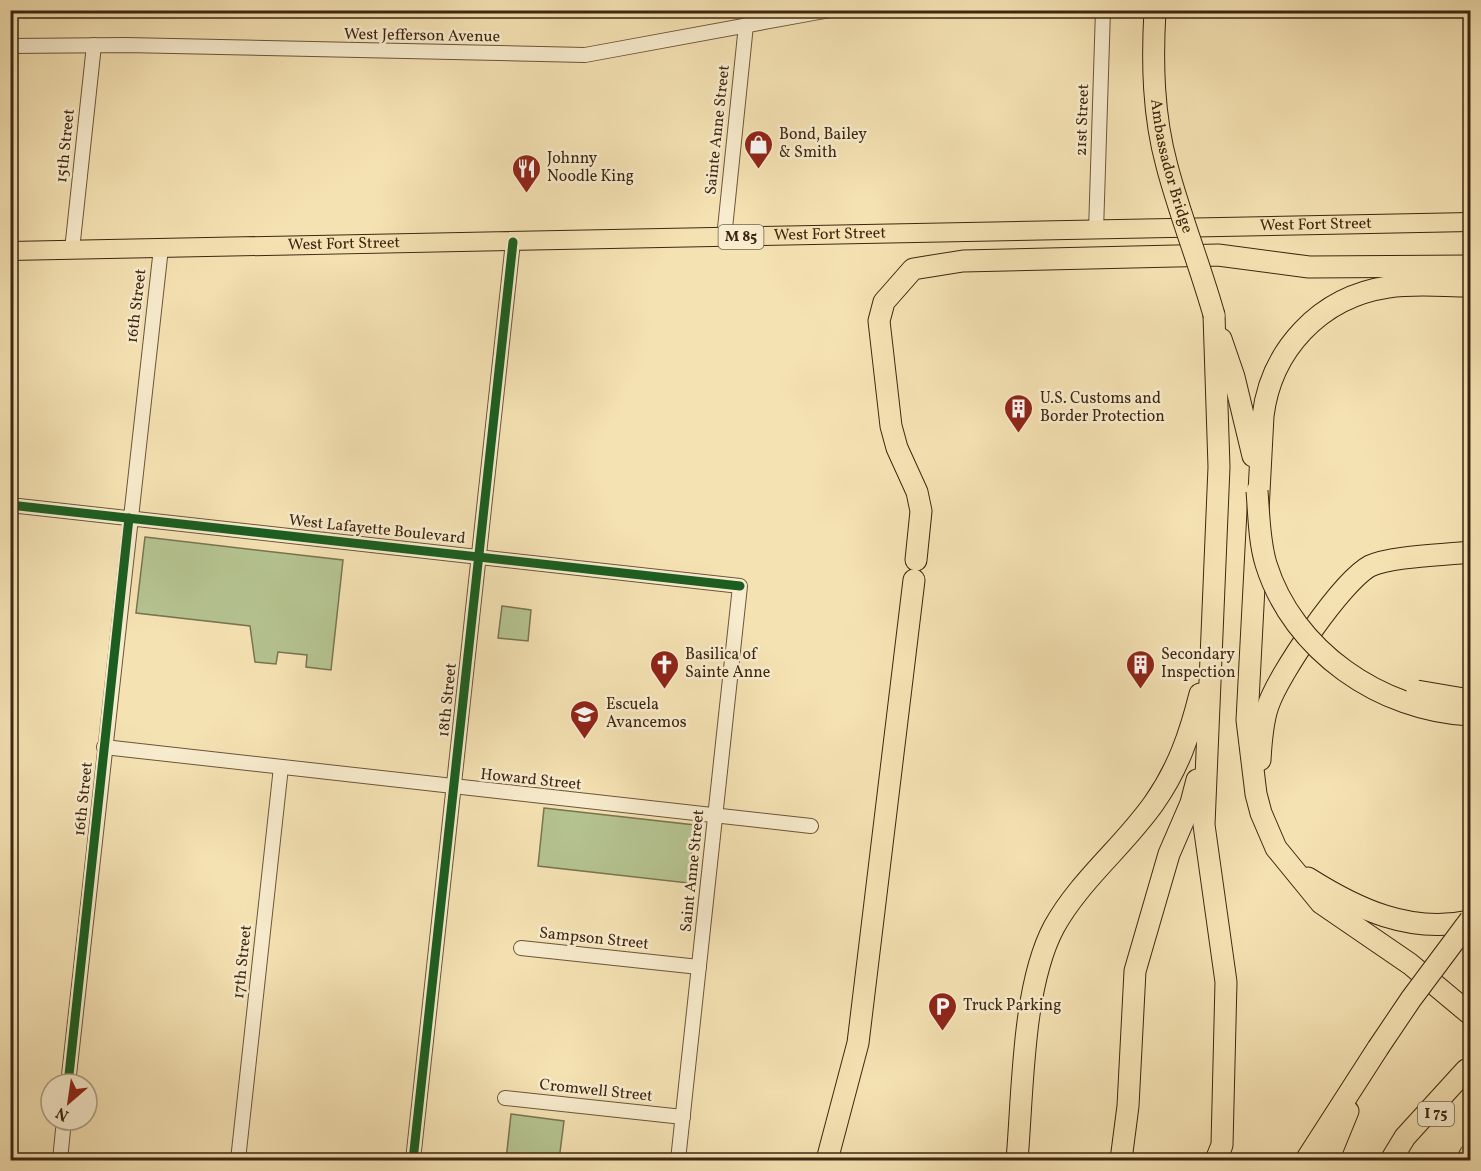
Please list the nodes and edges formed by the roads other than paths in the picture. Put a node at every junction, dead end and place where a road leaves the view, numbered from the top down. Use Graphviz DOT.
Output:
graph roads {
  1 [pos="830,10"];
  2 [pos="1104,10"];
  3 [pos="1155,10"];
  4 [pos="746,26"];
  5 [pos="10,45"];
  6 [pos="94,45"];
  7 [pos="1470,222"];
  8 [pos="1096,231"];
  9 [pos="724,238"];
  10 [pos="513,242"];
  11 [pos="161,248"];
  12 [pos="72,250"];
  13 [pos="10,251"];
  14 [pos="1470,266"];
  15 [pos="1470,286"];
  16 [pos="1214,315"];
  17 [pos="1257,491"];
  18 [pos="10,505"];
  19 [pos="129,518"];
  20 [pos="1470,552"];
  21 [pos="478,557"];
  22 [pos="740,586"];
  23 [pos="1210,656"];
  24 [pos="1470,700"];
  25 [pos="1470,715"];
  26 [pos="1207,741"];
  27 [pos="104,747"];
  28 [pos="281,767"];
  29 [pos="454,786"];
  30 [pos="1256,794"];
  31 [pos="716,815"];
  32 [pos="811,826"];
  33 [pos="1290,866"];
  34 [pos="1470,920"];
  35 [pos="521,948"];
  36 [pos="699,967"];
  37 [pos="1469,1013"];
  38 [pos="1378,1048"];
  39 [pos="1468,1067"];
  40 [pos="69,1072"];
  41 [pos="505,1098"];
  42 [pos="683,1117"];
  43 [pos="63,1132"];
  44 [pos="1470,1155"];
  45 [pos="60,1161"];
  46 [pos="238,1161"];
  47 [pos="413,1161"];
  48 [pos="678,1161"];
  49 [pos="827,1161"];
  50 [pos="1017,1161"];
  51 [pos="1121,1161"];
  52 [pos="1216,1161"];
  53 [pos="1306,1161"];
  54 [pos="1328,1161"];
  55 [pos="1391,1161"];
  56 [pos="1408,1161"];
  57 [pos="1468,1161"];
  1 -- 4 [label="street, West Jefferson Avenue"];
  2 -- 8 [label="street, 21st Street"];
  3 -- 16 [label="highway, Ambassador Bridge, bridge"];
  4 -- 6 [label="street, West Jefferson Avenue"];
  4 -- 9 [label="street, Sainte Anne Street"];
  5 -- 6 [label="street, West Jefferson Avenue"];
  6 -- 12 [label="street, 15th Street"];
  7 -- 8 [label="main road, West Fort Street / M 85"];
  8 -- 9 [label="main road, West Fort Street / M 85"];
  9 -- 10 [label="main road, West Fort Street / M 85"];
  10 -- 11 [label="main road, West Fort Street / M 85"];
  10 -- 21 [label="street, 18th Street"];
  11 -- 12 [label="main road, West Fort Street / M 85"];
  11 -- 19 [label="street, 16th Street"];
  12 -- 13 [label="main road, West Fort Street / M 85"];
  14 -- 49 [label="highway"];
  15 -- 30 [label="highway"];
  16 -- 17 [label="highway, Ambassador Bridge"];
  16 -- 23 [label="highway"];
  17 -- 24 [label="highway, bridge"];
  17 -- 25 [label="highway, bridge"];
  18 -- 19 [label="street, West Lafayette Boulevard"];
  19 -- 21 [label="street, West Lafayette Boulevard"];
  19 -- 27 [label="street, 16th Street"];
  20 -- 30 [label="highway"];
  21 -- 22 [label="street, West Lafayette Boulevard"];
  21 -- 29 [label="street, 18th Street"];
  22 -- 31 [label="street, Saint Anne Street"];
  23 -- 26 [label="highway"];
  23 -- 50 [label="highway"];
  26 -- 51 [label="highway"];
  26 -- 52 [label="highway"];
  27 -- 28 [label="street, Howard Street"];
  27 -- 40 [label="street, 16th Street"];
  28 -- 29 [label="street, Howard Street"];
  28 -- 46 [label="street, 17th Street"];
  29 -- 31 [label="street, Howard Street"];
  29 -- 47 [label="street, 18th Street"];
  30 -- 33 [label="highway"];
  31 -- 32 [label="street, Howard Street"];
  31 -- 36 [label="street, Saint Anne Street"];
  33 -- 34 [label="highway"];
  33 -- 37 [label="highway"];
  34 -- 38 [label="highway, bridge"];
  35 -- 36 [label="street, Sampson Street"];
  36 -- 42 [label="street, Saint Anne Street"];
  38 -- 53 [label="highway"];
  38 -- 54 [label="highway"];
  39 -- 55 [label="highway"];
  39 -- 56 [label="highway, I 75"];
  41 -- 42 [label="street, Cromwell Street"];
  42 -- 48 [label="street, Saint Anne Street"];
  43 -- 45 [label="street"];
  44 -- 57 [label="highway"];
}
